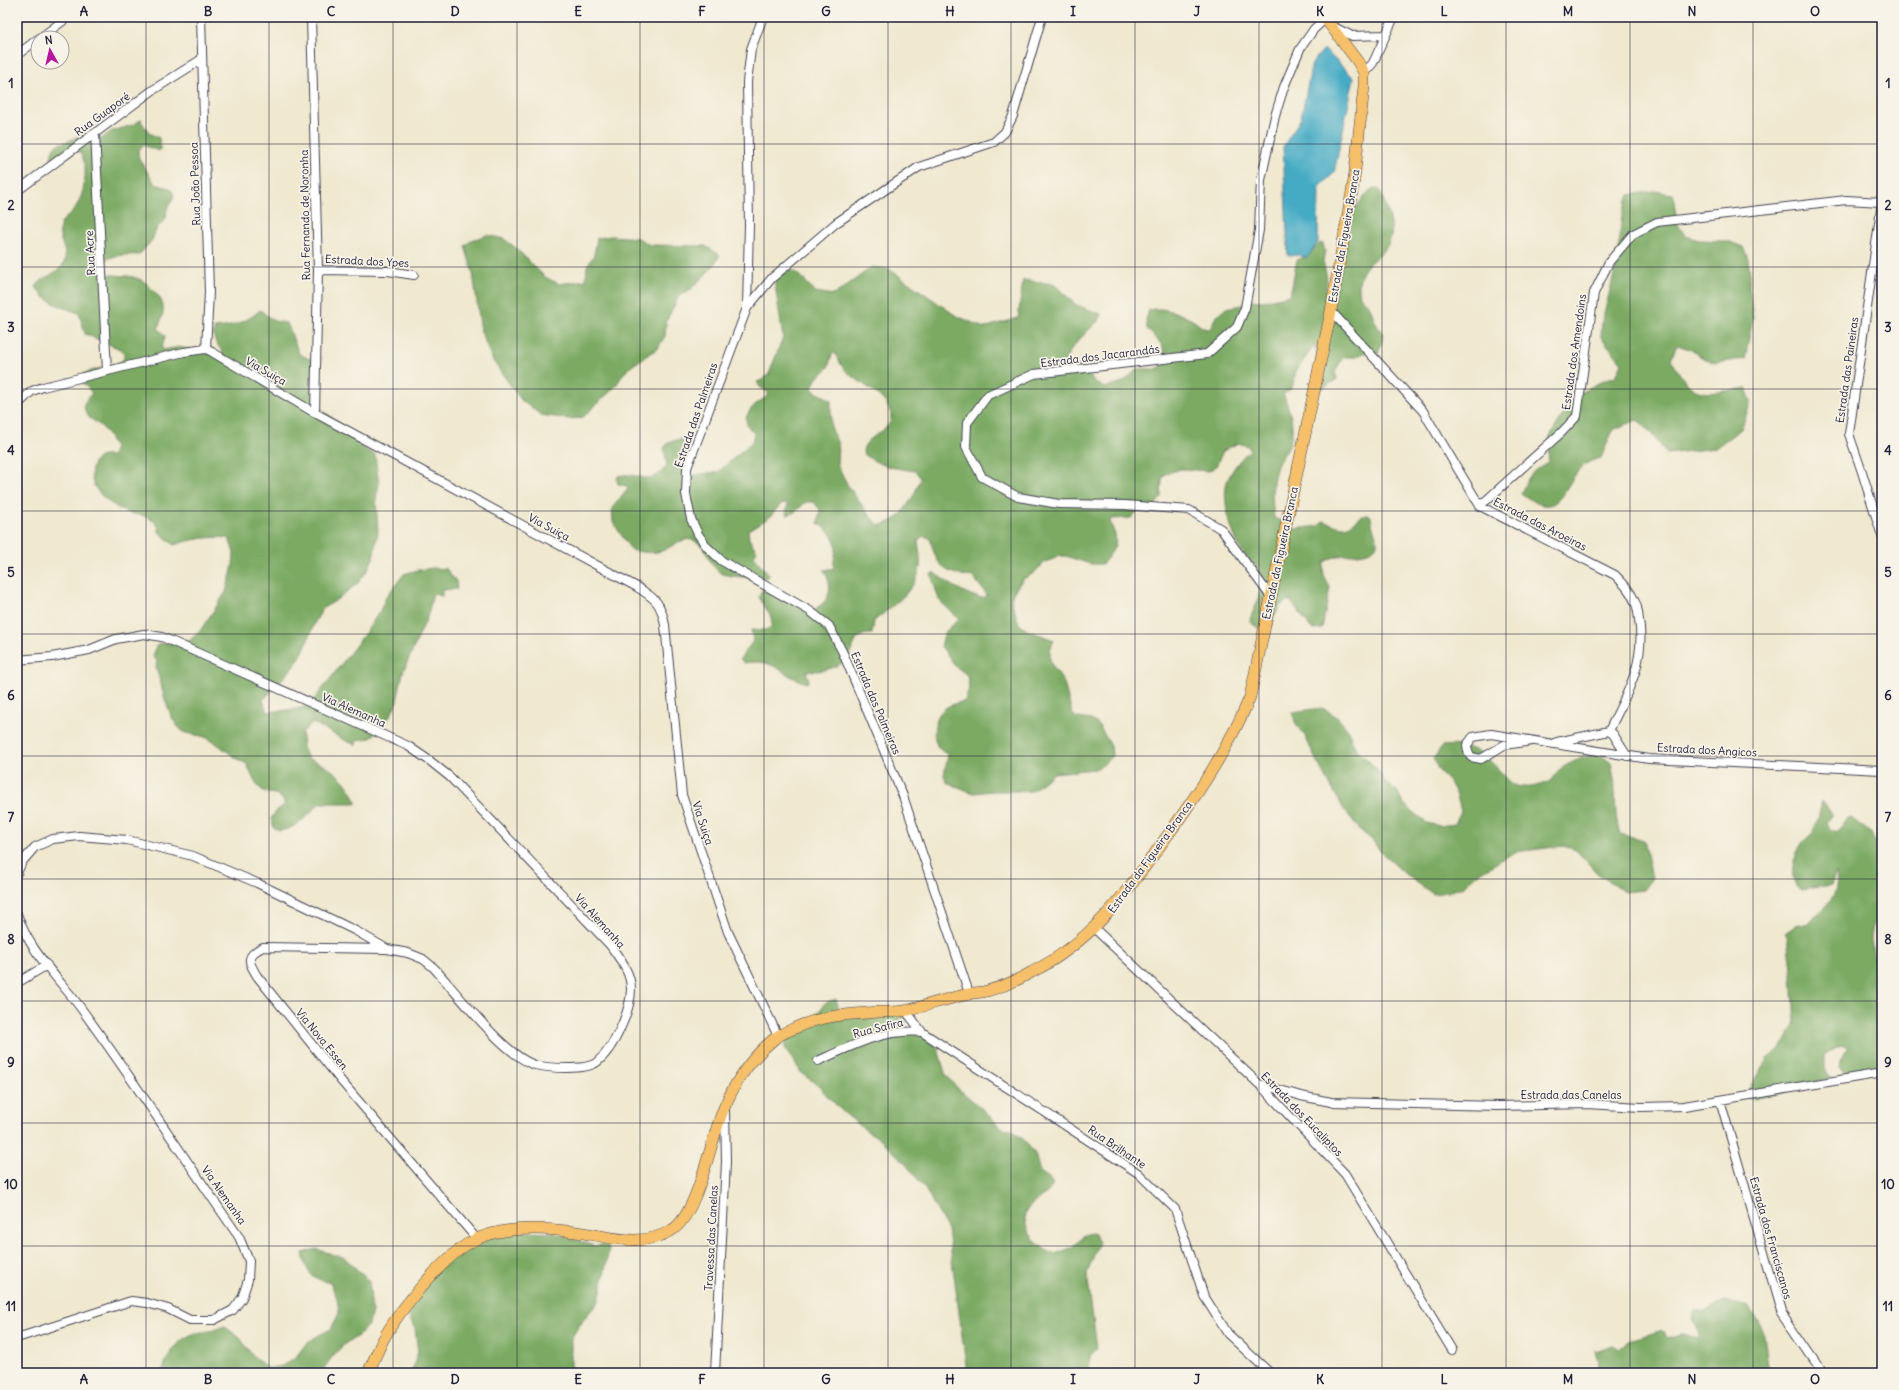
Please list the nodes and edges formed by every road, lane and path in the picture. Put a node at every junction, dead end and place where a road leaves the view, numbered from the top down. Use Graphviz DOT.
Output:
graph roads {
  1 [pos="68,17"];
  2 [pos="201,17"];
  3 [pos="311,17"];
  4 [pos="763,17"];
  5 [pos="1042,17"];
  6 [pos="1394,17"];
  7 [pos="1326,20"];
  8 [pos="51,30"];
  9 [pos="1384,35"];
  10 [pos="30,46"];
  11 [pos="17,55"];
  12 [pos="202,59"];
  13 [pos="1364,73"];
  14 [pos="95,133"];
  15 [pos="17,190"];
  16 [pos="1882,202"];
  17 [pos="318,270"];
  18 [pos="414,275"];
  19 [pos="747,308"];
  20 [pos="1331,311"];
  21 [pos="206,349"];
  22 [pos="107,371"];
  23 [pos="17,405"];
  24 [pos="315,413"];
  25 [pos="1480,506"];
  26 [pos="1882,536"];
  27 [pos="1271,597"];
  28 [pos="17,660"];
  29 [pos="1609,731"];
  30 [pos="1532,740"];
  31 [pos="1550,744"];
  32 [pos="1627,756"];
  33 [pos="1882,770"];
  34 [pos="17,873"];
  35 [pos="17,914"];
  36 [pos="1094,928"];
  37 [pos="387,948"];
  38 [pos="47,965"];
  39 [pos="17,983"];
  40 [pos="969,993"];
  41 [pos="906,1011"];
  42 [pos="922,1032"];
  43 [pos="778,1036"];
  44 [pos="818,1061"];
  45 [pos="1882,1073"];
  46 [pos="1259,1084"];
  47 [pos="1720,1100"];
  48 [pos="725,1105"];
  49 [pos="476,1238"];
  50 [pos="17,1338"];
  51 [pos="1452,1350"];
  52 [pos="368,1373"];
  53 [pos="715,1373"];
  54 [pos="1270,1373"];
  55 [pos="1823,1373"];
  1 -- 8 [label="street"];
  2 -- 12 [label="street, Rua João Pessoa"];
  3 -- 17 [label="street, Rua Fernando de Noronha"];
  4 -- 19 [label="street, Estrada das Palmeiras"];
  5 -- 19 [label="street"];
  6 -- 9 [label="street"];
  7 -- 9 [label="street"];
  7 -- 13 [label="main road"];
  7 -- 27 [label="street, Estrada dos Jacarandás"];
  9 -- 13 [label="street"];
  10 -- 11 [label="street"];
  12 -- 14 [label="street, Rua Guaporé"];
  12 -- 21 [label="street, Rua João Pessoa"];
  13 -- 20 [label="main road, Estrada da Figueira Branca"];
  14 -- 15 [label="street, Rua Guaporé"];
  14 -- 22 [label="street, Rua Acre"];
  16 -- 25 [label="street, Estrada dos Amendoins"];
  16 -- 26 [label="street, Estrada das Paineiras"];
  17 -- 18 [label="street, Estrada dos Ypes"];
  17 -- 24 [label="street, Rua Fernando de Noronha"];
  19 -- 40 [label="street, Estrada das Palmeiras"];
  20 -- 25 [label="street, Estrada das Aroeiras"];
  20 -- 27 [label="main road, Estrada da Figueira Branca"];
  21 -- 22 [label="street"];
  21 -- 24 [label="street, Via Suiça"];
  22 -- 23 [label="street"];
  24 -- 43 [label="street, Via Suiça"];
  25 -- 29 [label="street, Estrada das Aroeiras"];
  27 -- 36 [label="main road, Estrada da Figueira Branca"];
  28 -- 37 [label="street, Via Alemanha"];
  29 -- 31 [label="street"];
  29 -- 32 [label="street"];
  30 -- 30 [label="street, Estrada dos Angicos"];
  30 -- 31 [label="street, Estrada dos Angicos"];
  31 -- 32 [label="street, Estrada dos Angicos"];
  32 -- 33 [label="street, Estrada dos Angicos"];
  34 -- 37 [label="street, Via Alemanha"];
  35 -- 38 [label="street, Via Alemanha"];
  36 -- 40 [label="main road, Estrada da Figueira Branca"];
  36 -- 46 [label="street, Estrada dos Eucaliptos"];
  37 -- 49 [label="street, Via Nova Essen"];
  38 -- 39 [label="street"];
  38 -- 50 [label="street, Via Alemanha"];
  40 -- 41 [label="main road, Estrada da Figueira Branca"];
  41 -- 42 [label="street, Rua Brilhante"];
  41 -- 43 [label="main road, Estrada da Figueira Branca"];
  42 -- 44 [label="street, Rua Safira"];
  42 -- 54 [label="street, Rua Brilhante"];
  43 -- 48 [label="main road, Estrada da Figueira Branca"];
  45 -- 47 [label="street, Estrada das Canelas"];
  46 -- 47 [label="street, Estrada das Canelas"];
  46 -- 51 [label="street, Estrada dos Eucaliptos"];
  47 -- 55 [label="street, Estrada dos Franciscanos"];
  48 -- 49 [label="main road, Estrada da Figueira Branca"];
  48 -- 53 [label="street, Travessa das Canelas"];
  49 -- 52 [label="main road, Estrada da Figueira Branca"];
}
